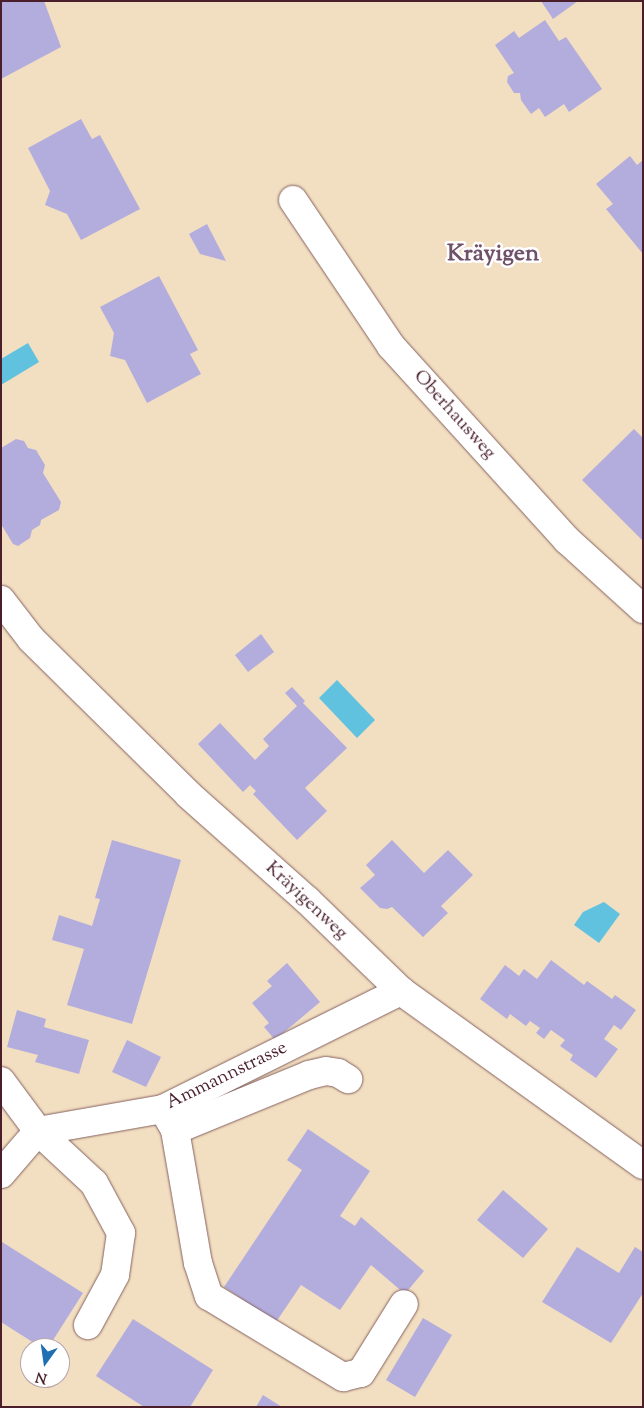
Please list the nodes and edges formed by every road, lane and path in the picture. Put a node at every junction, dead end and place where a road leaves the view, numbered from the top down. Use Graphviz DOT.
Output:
graph roads {
  1 [pos="293,200"];
  2 [pos="1,600"];
  3 [pos="643,608"];
  4 [pos="402,990"];
  5 [pos="348,1079"];
  6 [pos="1,1081"];
  7 [pos="169,1119"];
  8 [pos="38,1131"];
  9 [pos="643,1165"];
  10 [pos="1,1174"];
  11 [pos="404,1304"];
  12 [pos="88,1325"];
  1 -- 3 [label="street, Oberhausweg"];
  2 -- 4 [label="street, Kräyigenweg"];
  4 -- 7 [label="street, Ammannstrasse"];
  4 -- 9 [label="street, Kräyigenweg"];
  5 -- 7 [label="street"];
  6 -- 8 [label="street"];
  7 -- 8 [label="street, Ammannstrasse"];
  7 -- 11 [label="street"];
  8 -- 10 [label="street"];
  8 -- 12 [label="street"];
}
